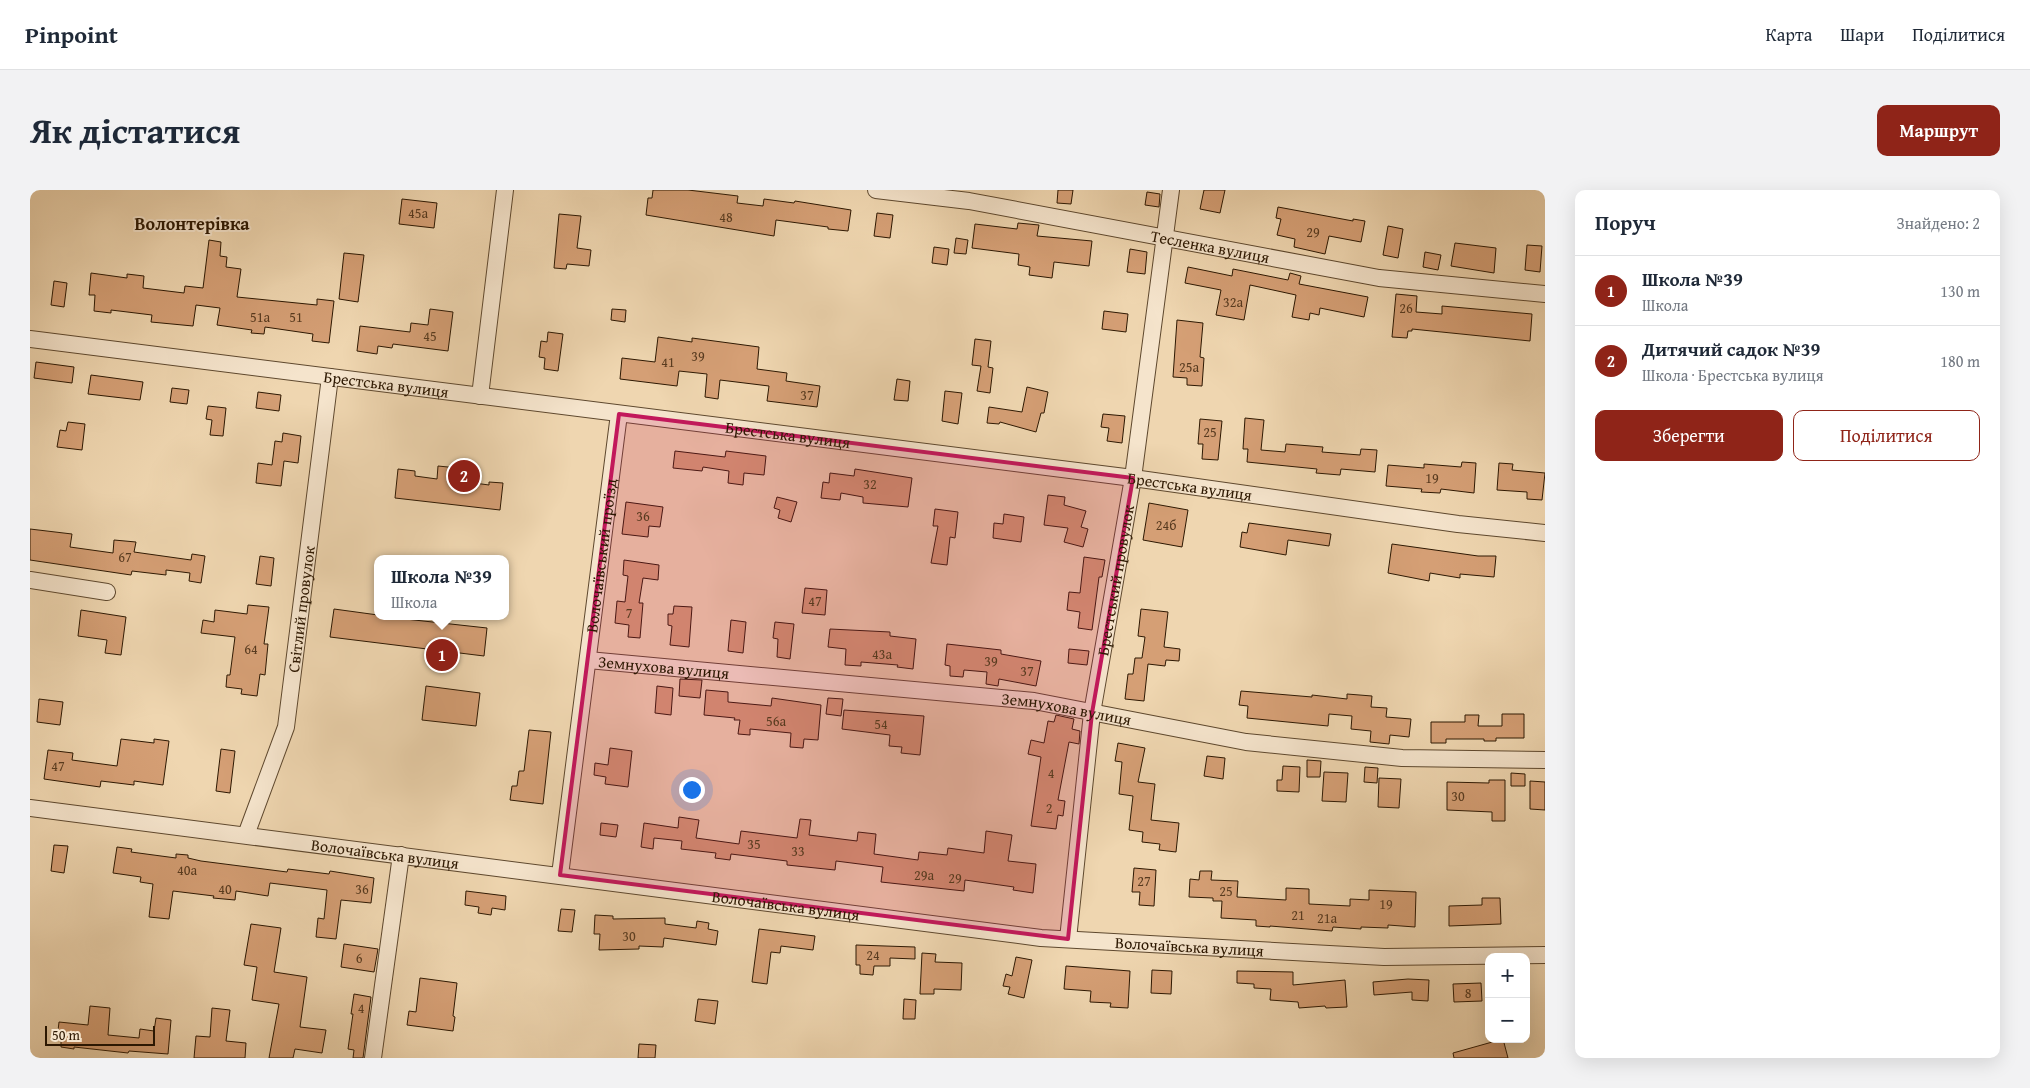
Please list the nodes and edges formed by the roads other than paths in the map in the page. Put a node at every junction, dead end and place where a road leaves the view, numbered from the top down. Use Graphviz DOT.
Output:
graph roads {
  1 [pos="506,190"];
  2 [pos="876,190"];
  3 [pos="1171,190"];
  4 [pos="1165,238"];
  5 [pos="1545,294"];
  6 [pos="30,339"];
  7 [pos="330,377"];
  8 [pos="480,396"];
  9 [pos="619,414"];
  10 [pos="1133,478"];
  11 [pos="1545,533"];
  12 [pos="30,580"];
  13 [pos="107,592"];
  14 [pos="588,660"];
  15 [pos="1092,712"];
  16 [pos="1545,760"];
  17 [pos="30,808"];
  18 [pos="246,835"];
  19 [pos="401,855"];
  20 [pos="560,875"];
  21 [pos="1068,940"];
  22 [pos="1545,955"];
  23 [pos="373,1058"];
  1 -- 8 [label="street"];
  2 -- 4 [label="street, Тесленка вулиця"];
  3 -- 4 [label="street, Брестський провулок"];
  4 -- 5 [label="street, Тесленка вулиця"];
  4 -- 10 [label="street, Брестський провулок"];
  6 -- 7 [label="street, Брестська вулиця"];
  7 -- 8 [label="street, Брестська вулиця"];
  7 -- 18 [label="street, Світлий провулок"];
  8 -- 9 [label="street, Брестська вулиця"];
  9 -- 10 [label="street, Брестська вулиця"];
  9 -- 14 [label="street, Волочаївський проїзд"];
  10 -- 11 [label="street, Брестська вулиця"];
  10 -- 15 [label="street, Брестський провулок"];
  12 -- 13 [label="street"];
  14 -- 15 [label="street, Земнухова вулиця"];
  14 -- 20 [label="street, Волочаївський проїзд"];
  15 -- 16 [label="street, Земнухова вулиця"];
  15 -- 21 [label="street, Брестський провулок"];
  17 -- 18 [label="street, Волочаївська вулиця"];
  18 -- 19 [label="street, Волочаївська вулиця"];
  19 -- 20 [label="street, Волочаївська вулиця"];
  19 -- 23 [label="street"];
  20 -- 21 [label="street, Волочаївська вулиця"];
  21 -- 22 [label="street, Волочаївська вулиця"];
}
